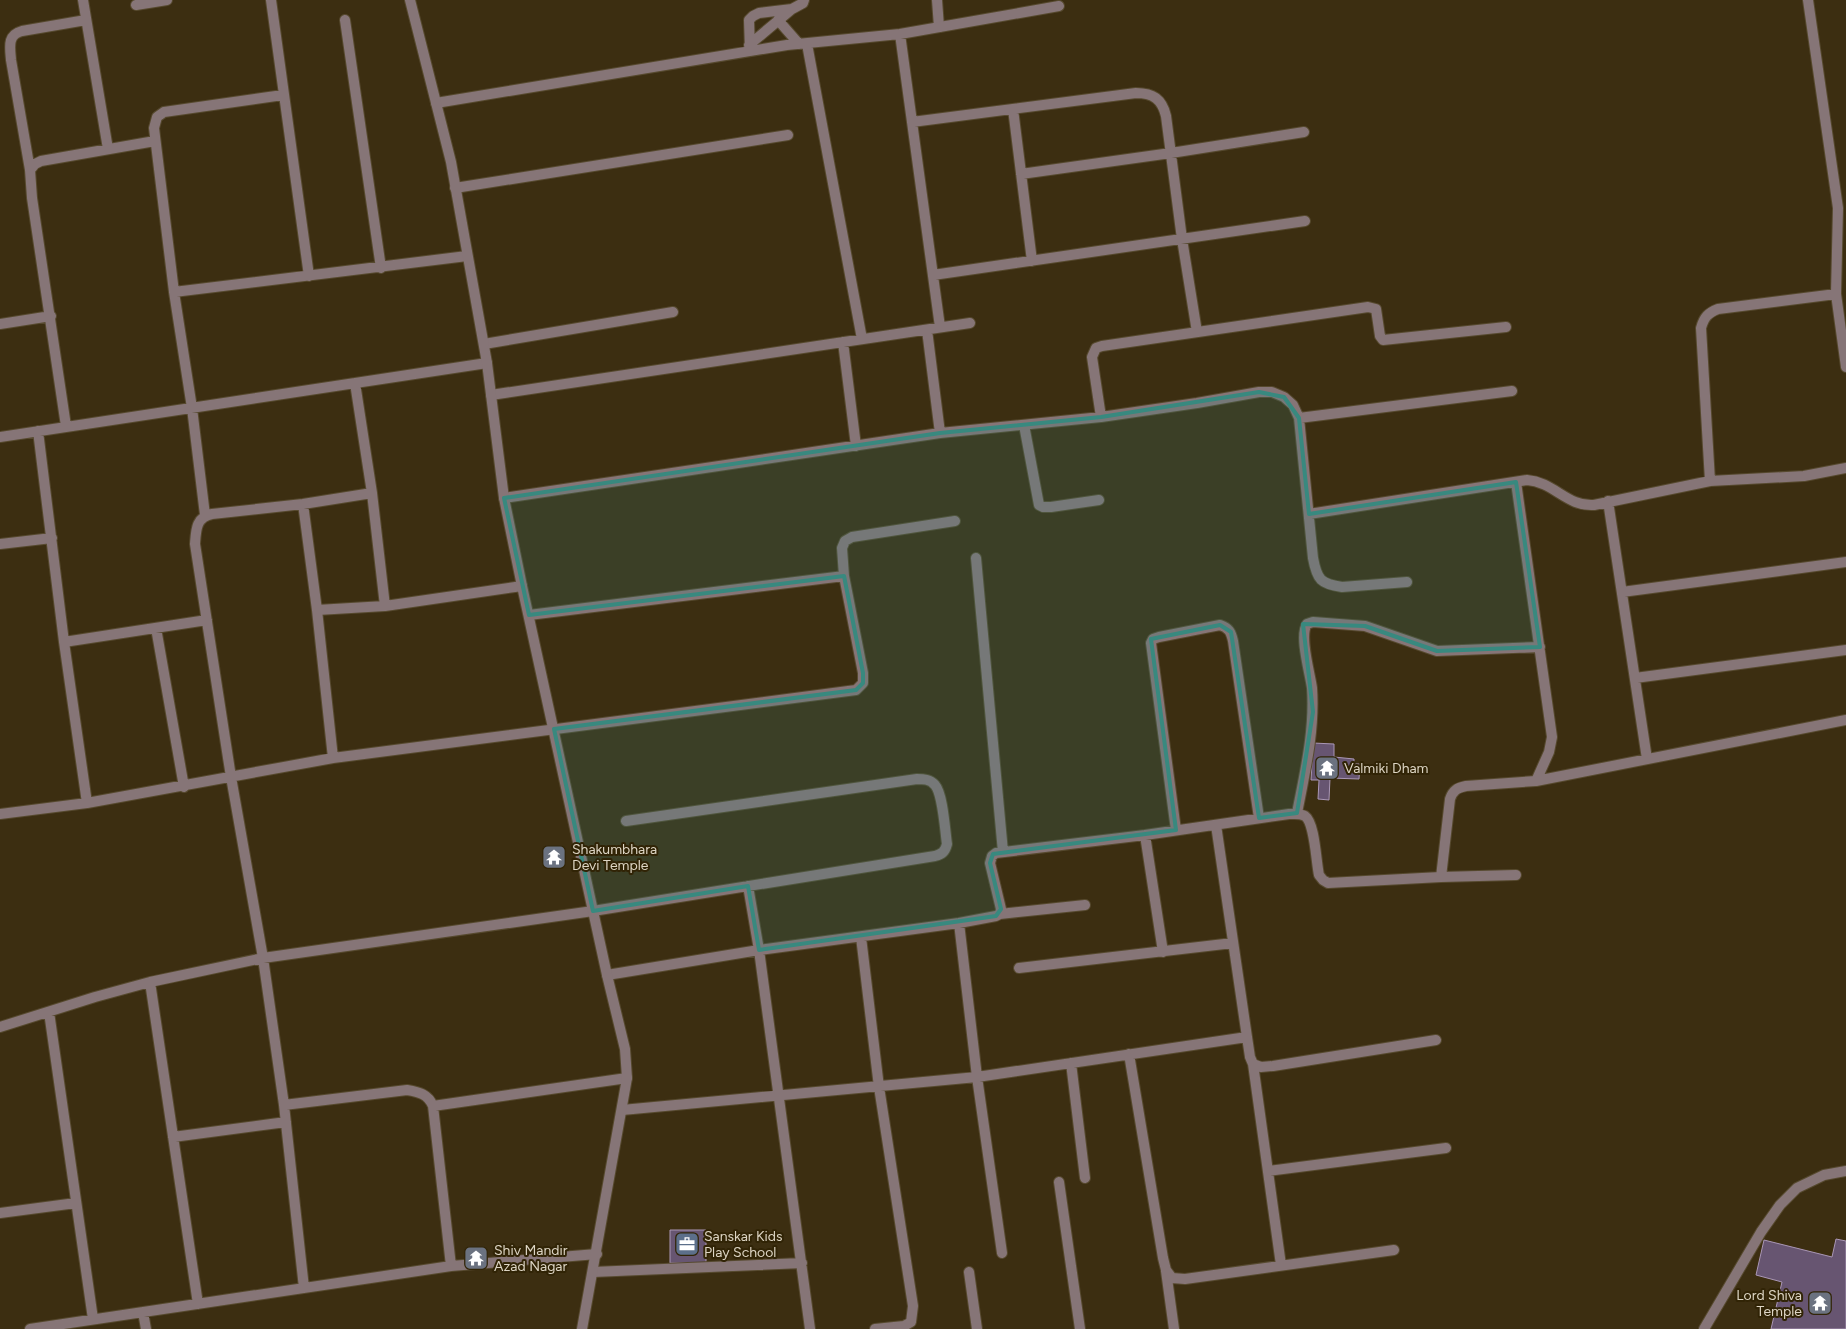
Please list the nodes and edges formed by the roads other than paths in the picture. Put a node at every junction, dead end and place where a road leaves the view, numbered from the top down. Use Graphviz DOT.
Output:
graph roads {
  1 [pos="83,0"];
  2 [pos="167,0"];
  3 [pos="271,0"];
  4 [pos="410,0"];
  5 [pos="804,0"];
  6 [pos="937,0"];
  7 [pos="1808,0"];
  8 [pos="136,5"];
  9 [pos="1059,6"];
  10 [pos="792,9"];
  11 [pos="86,20"];
  12 [pos="346,20"];
  13 [pos="778,20"];
  14 [pos="939,27"];
  15 [pos="900,34"];
  16 [pos="803,44"];
  17 [pos="750,48"];
  18 [pos="283,95"];
  19 [pos="436,103"];
  20 [pos="1013,109"];
  21 [pos="912,122"];
  22 [pos="1304,132"];
  23 [pos="788,135"];
  24 [pos="155,141"];
  25 [pos="108,149"];
  26 [pos="1171,153"];
  27 [pos="30,170"];
  28 [pos="1021,174"];
  29 [pos="455,188"];
  30 [pos="1305,221"];
  31 [pos="1182,239"];
  32 [pos="468,256"];
  33 [pos="1032,260"];
  34 [pos="381,268"];
  35 [pos="933,275"];
  36 [pos="309,276"];
  37 [pos="174,292"];
  38 [pos="1836,294"];
  39 [pos="673,312"];
  40 [pos="51,316"];
  41 [pos="970,323"];
  42 [pos="0,324"];
  43 [pos="1506,327"];
  44 [pos="940,328"];
  45 [pos="927,330"];
  46 [pos="1197,332"];
  47 [pos="862,339"];
  48 [pos="843,342"];
  49 [pos="484,344"];
  50 [pos="488,363"];
  51 [pos="1846,367"];
  52 [pos="355,383"];
  53 [pos="1512,391"];
  54 [pos="491,395"];
  55 [pos="192,408"];
  56 [pos="1101,417"];
  57 [pos="1299,418"];
  58 [pos="1024,425"];
  59 [pos="66,426"];
  60 [pos="38,431"];
  61 [pos="940,433"];
  62 [pos="0,437"];
  63 [pos="856,446"];
  64 [pos="1846,468"];
  65 [pos="1710,480"];
  66 [pos="1516,482"];
  67 [pos="372,493"];
  68 [pos="504,498"];
  69 [pos="1099,500"];
  70 [pos="1608,501"];
  71 [pos="303,504"];
  72 [pos="1309,514"];
  73 [pos="205,515"];
  74 [pos="955,522"];
  75 [pos="52,538"];
  76 [pos="0,544"];
  77 [pos="976,558"];
  78 [pos="1846,562"];
  79 [pos="844,576"];
  80 [pos="1407,582"];
  81 [pos="522,586"];
  82 [pos="1622,592"];
  83 [pos="385,606"];
  84 [pos="317,610"];
  85 [pos="529,615"];
  86 [pos="207,620"];
  87 [pos="156,628"];
  88 [pos="64,642"];
  89 [pos="1540,647"];
  90 [pos="1846,650"];
  91 [pos="1635,678"];
  92 [pos="1846,720"];
  93 [pos="554,729"];
  94 [pos="333,758"];
  95 [pos="1647,759"];
  96 [pos="230,777"];
  97 [pos="1536,781"];
  98 [pos="184,787"];
  99 [pos="87,803"];
  100 [pos="1297,813"];
  101 [pos="0,814"];
  102 [pos="1259,818"];
  103 [pos="626,821"];
  104 [pos="1216,825"];
  105 [pos="1176,830"];
  106 [pos="1145,835"];
  107 [pos="1003,852"];
  108 [pos="1516,875"];
  109 [pos="1441,877"];
  110 [pos="748,886"];
  111 [pos="1085,905"];
  112 [pos="593,911"];
  113 [pos="1000,914"];
  114 [pos="959,923"];
  115 [pos="861,936"];
  116 [pos="1233,943"];
  117 [pos="759,950"];
  118 [pos="1163,952"];
  119 [pos="263,958"];
  120 [pos="1019,968"];
  121 [pos="606,975"];
  122 [pos="150,982"];
  123 [pos="49,1012"];
  124 [pos="0,1027"];
  125 [pos="1247,1037"];
  126 [pos="1436,1040"];
  127 [pos="1129,1054"];
  128 [pos="1070,1063"];
  129 [pos="1254,1064"];
  130 [pos="977,1077"];
  131 [pos="627,1078"];
  132 [pos="879,1087"];
  133 [pos="779,1096"];
  134 [pos="284,1105"];
  135 [pos="433,1106"];
  136 [pos="622,1110"];
  137 [pos="286,1122"];
  138 [pos="174,1137"];
  139 [pos="1446,1148"];
  140 [pos="1268,1171"];
  141 [pos="1846,1171"];
  142 [pos="1086,1178"];
  143 [pos="1059,1182"];
  144 [pos="76,1202"];
  145 [pos="0,1213"];
  146 [pos="1394,1250"];
  147 [pos="1002,1253"];
  148 [pos="596,1254"];
  149 [pos="802,1263"];
  150 [pos="451,1266"];
  151 [pos="1281,1266"];
  152 [pos="1166,1270"];
  153 [pos="593,1272"];
  154 [pos="969,1272"];
  155 [pos="304,1288"];
  156 [pos="198,1304"];
  157 [pos="143,1312"];
  158 [pos="92,1319"];
  159 [pos="30,1329"];
  160 [pos="146,1329"];
  161 [pos="582,1329"];
  162 [pos="810,1329"];
  163 [pos="875,1329"];
  164 [pos="977,1329"];
  165 [pos="1080,1329"];
  166 [pos="1174,1329"];
  167 [pos="1704,1329"];
  1 -- 11 [label="street"];
  2 -- 8 [label="street"];
  3 -- 18 [label="street"];
  4 -- 19 [label="street"];
  5 -- 10 [label="street"];
  6 -- 14 [label="street"];
  7 -- 38 [label="street"];
  9 -- 14 [label="street"];
  10 -- 13 [label="street"];
  10 -- 17 [label="street"];
  11 -- 25 [label="street"];
  11 -- 27 [label="street"];
  12 -- 34 [label="street"];
  13 -- 16 [label="street"];
  13 -- 17 [label="street"];
  14 -- 15 [label="street"];
  15 -- 16 [label="street"];
  15 -- 21 [label="street"];
  16 -- 17 [label="street"];
  16 -- 47 [label="street"];
  17 -- 19 [label="street"];
  18 -- 24 [label="street"];
  18 -- 36 [label="street"];
  19 -- 29 [label="street"];
  20 -- 21 [label="street"];
  20 -- 26 [label="street"];
  20 -- 28 [label="street"];
  21 -- 35 [label="street"];
  22 -- 26 [label="street"];
  23 -- 29 [label="street"];
  24 -- 25 [label="street"];
  24 -- 37 [label="street"];
  25 -- 27 [label="street"];
  26 -- 28 [label="street"];
  26 -- 31 [label="street"];
  27 -- 40 [label="street"];
  28 -- 33 [label="street"];
  29 -- 32 [label="street"];
  30 -- 31 [label="street"];
  31 -- 33 [label="street"];
  31 -- 46 [label="street"];
  32 -- 34 [label="street"];
  32 -- 49 [label="street"];
  33 -- 35 [label="street"];
  34 -- 36 [label="street"];
  35 -- 44 [label="street"];
  36 -- 37 [label="street"];
  37 -- 55 [label="street"];
  38 -- 51 [label="street"];
  38 -- 65 [label="street"];
  39 -- 49 [label="street"];
  40 -- 42 [label="street"];
  40 -- 59 [label="street"];
  41 -- 44 [label="street"];
  43 -- 46 [label="street"];
  44 -- 45 [label="street"];
  45 -- 47 [label="street"];
  45 -- 61 [label="street"];
  46 -- 56 [label="street"];
  47 -- 48 [label="street"];
  48 -- 54 [label="street"];
  48 -- 63 [label="street"];
  49 -- 50 [label="street"];
  50 -- 52 [label="street"];
  50 -- 54 [label="street"];
  52 -- 55 [label="street"];
  52 -- 67 [label="street"];
  53 -- 57 [label="street"];
  54 -- 68 [label="street"];
  55 -- 59 [label="street"];
  55 -- 73 [label="street"];
  56 -- 57 [label="street"];
  56 -- 58 [label="street"];
  57 -- 72 [label="street"];
  58 -- 61 [label="street"];
  58 -- 69 [label="street"];
  59 -- 60 [label="street"];
  60 -- 62 [label="street"];
  60 -- 75 [label="street"];
  61 -- 63 [label="street"];
  63 -- 68 [label="street"];
  64 -- 65 [label="street"];
  65 -- 70 [label="street"];
  66 -- 70 [label="street"];
  66 -- 72 [label="street"];
  66 -- 89 [label="street"];
  67 -- 71 [label="street"];
  67 -- 83 [label="street"];
  68 -- 81 [label="street"];
  70 -- 82 [label="street"];
  71 -- 73 [label="street"];
  71 -- 84 [label="street"];
  72 -- 80 [label="street"];
  73 -- 86 [label="street"];
  74 -- 79 [label="street"];
  75 -- 76 [label="street"];
  75 -- 88 [label="street"];
  77 -- 107 [label="street"];
  78 -- 82 [label="street"];
  79 -- 85 [label="street"];
  79 -- 93 [label="street"];
  81 -- 83 [label="street"];
  81 -- 85 [label="street"];
  82 -- 91 [label="street"];
  83 -- 84 [label="street"];
  84 -- 94 [label="street"];
  85 -- 93 [label="street"];
  86 -- 87 [label="street"];
  86 -- 96 [label="street"];
  87 -- 88 [label="street"];
  87 -- 98 [label="street"];
  88 -- 99 [label="street"];
  89 -- 97 [label="street"];
  89 -- 100 [label="street"];
  90 -- 91 [label="street"];
  91 -- 95 [label="street"];
  92 -- 95 [label="street"];
  93 -- 94 [label="street"];
  93 -- 112 [label="street"];
  94 -- 96 [label="street"];
  95 -- 97 [label="street"];
  96 -- 98 [label="street"];
  96 -- 119 [label="street"];
  97 -- 109 [label="street"];
  98 -- 99 [label="street"];
  99 -- 101 [label="street"];
  100 -- 102 [label="street"];
  100 -- 109 [label="street"];
  102 -- 104 [label="street"];
  102 -- 105 [label="street"];
  103 -- 110 [label="street"];
  104 -- 105 [label="street"];
  104 -- 116 [label="street"];
  105 -- 106 [label="street"];
  106 -- 107 [label="street"];
  106 -- 118 [label="street"];
  107 -- 113 [label="street"];
  108 -- 109 [label="street"];
  110 -- 112 [label="street"];
  110 -- 117 [label="street"];
  111 -- 113 [label="street"];
  112 -- 119 [label="street"];
  112 -- 121 [label="street"];
  113 -- 114 [label="street"];
  114 -- 115 [label="street"];
  114 -- 130 [label="street"];
  115 -- 117 [label="street"];
  115 -- 132 [label="street"];
  116 -- 118 [label="street"];
  116 -- 125 [label="street"];
  117 -- 121 [label="street"];
  117 -- 133 [label="street"];
  118 -- 120 [label="street"];
  119 -- 122 [label="street"];
  119 -- 134 [label="street"];
  121 -- 131 [label="street"];
  122 -- 123 [label="street"];
  122 -- 138 [label="street"];
  123 -- 124 [label="street"];
  123 -- 144 [label="street"];
  125 -- 127 [label="street"];
  125 -- 129 [label="street"];
  126 -- 129 [label="street"];
  127 -- 128 [label="street"];
  127 -- 152 [label="street"];
  128 -- 130 [label="street"];
  128 -- 142 [label="street"];
  129 -- 140 [label="street"];
  130 -- 132 [label="street"];
  130 -- 147 [label="street"];
  131 -- 135 [label="street"];
  131 -- 136 [label="street"];
  132 -- 133 [label="street"];
  132 -- 163 [label="street"];
  133 -- 136 [label="street"];
  133 -- 149 [label="street"];
  134 -- 135 [label="street"];
  134 -- 137 [label="street"];
  135 -- 150 [label="street"];
  136 -- 148 [label="street"];
  137 -- 138 [label="street"];
  137 -- 155 [label="street"];
  138 -- 156 [label="street"];
  139 -- 140 [label="street"];
  140 -- 151 [label="street"];
  141 -- 167 [label="street"];
  143 -- 165 [label="street"];
  144 -- 145 [label="street"];
  144 -- 158 [label="street"];
  146 -- 151 [label="street"];
  148 -- 150 [label="street"];
  148 -- 153 [label="street"];
  149 -- 153 [label="street"];
  149 -- 162 [label="street"];
  150 -- 155 [label="street"];
  151 -- 152 [label="street"];
  152 -- 166 [label="street"];
  153 -- 161 [label="street"];
  154 -- 164 [label="street"];
  155 -- 156 [label="street"];
  156 -- 157 [label="street"];
  157 -- 158 [label="street"];
  157 -- 160 [label="street"];
  158 -- 159 [label="street"];
}
